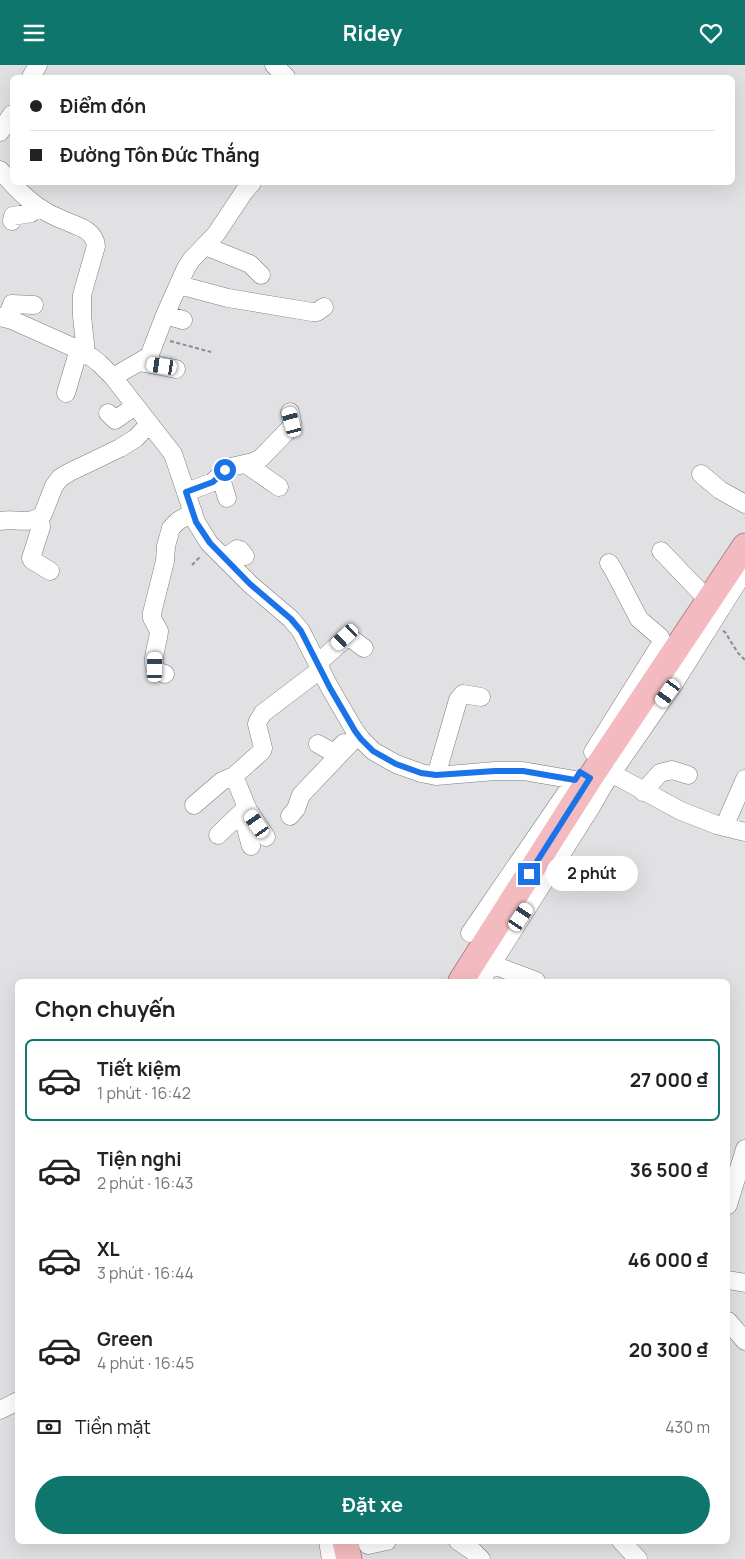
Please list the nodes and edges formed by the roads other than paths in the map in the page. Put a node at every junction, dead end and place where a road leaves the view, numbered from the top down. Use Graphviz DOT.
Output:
graph roads {
  1 [pos="274,65"];
  2 [pos="284,75"];
  3 [pos="10,118"];
  4 [pos="0,132"];
  5 [pos="0,170"];
  6 [pos="10,181"];
  7 [pos="14,185"];
  8 [pos="250,185"];
  9 [pos="38,207"];
  10 [pos="12,221"];
  11 [pos="205,246"];
  12 [pos="261,275"];
  13 [pos="179,285"];
  14 [pos="34,305"];
  15 [pos="324,307"];
  16 [pos="165,315"];
  17 [pos="3,318"];
  18 [pos="183,320"];
  19 [pos="82,351"];
  20 [pos="140,362"];
  21 [pos="176,369"];
  22 [pos="113,377"];
  23 [pos="66,393"];
  24 [pos="135,406"];
  25 [pos="290,412"];
  26 [pos="108,413"];
  27 [pos="149,424"];
  28 [pos="246,464"];
  29 [pos="701,474"];
  30 [pos="220,475"];
  31 [pos="279,487"];
  32 [pos="186,492"];
  33 [pos="227,498"];
  34 [pos="745,504"];
  35 [pos="193,512"];
  36 [pos="40,518"];
  37 [pos="0,521"];
  38 [pos="661,551"];
  39 [pos="245,556"];
  40 [pos="225,558"];
  41 [pos="609,563"];
  42 [pos="741,566"];
  43 [pos="50,571"];
  44 [pos="708,600"];
  45 [pos="364,648"];
  46 [pos="319,666"];
  47 [pos="165,674"];
  48 [pos="481,697"];
  49 [pos="258,721"];
  50 [pos="357,733"];
  51 [pos="254,743"];
  52 [pos="318,744"];
  53 [pos="436,775"];
  54 [pos="688,775"];
  55 [pos="234,776"];
  56 [pos="592,778"];
  57 [pos="745,779"];
  58 [pos="643,792"];
  59 [pos="194,805"];
  60 [pos="247,809"];
  61 [pos="290,817"];
  62 [pos="724,827"];
  63 [pos="745,832"];
  64 [pos="218,835"];
  65 [pos="266,837"];
  66 [pos="251,846"];
  67 [pos="470,933"];
  68 [pos="491,964"];
  69 [pos="462,979"];
  70 [pos="482,979"];
  71 [pos="531,979"];
  72 [pos="745,1149"];
  73 [pos="730,1198"];
  74 [pos="730,1280"];
  75 [pos="745,1283"];
  76 [pos="730,1326"];
  77 [pos="745,1341"];
  78 [pos="328,1544"];
  79 [pos="376,1544"];
  80 [pos="462,1544"];
  81 [pos="624,1544"];
  82 [pos="360,1549"];
  83 [pos="331,1559"];
  84 [pos="481,1559"];
  85 [pos="638,1559"];
  1 -- 2 [label="street"];
  3 -- 4 [label="street"];
  5 -- 6 [label="street"];
  7 -- 9 [label="street"];
  8 -- 11 [label="street"];
  9 -- 10 [label="street"];
  9 -- 19 [label="street"];
  11 -- 12 [label="street"];
  11 -- 13 [label="street"];
  13 -- 15 [label="street"];
  13 -- 16 [label="street"];
  14 -- 17 [label="street"];
  16 -- 18 [label="street"];
  16 -- 20 [label="street"];
  17 -- 19 [label="street"];
  19 -- 22 [label="street"];
  19 -- 23 [label="street"];
  20 -- 21 [label="street"];
  20 -- 22 [label="street"];
  22 -- 24 [label="street"];
  24 -- 26 [label="street"];
  24 -- 27 [label="street"];
  25 -- 28 [label="street"];
  27 -- 32 [label="street"];
  27 -- 36 [label="street"];
  28 -- 30 [label="street"];
  28 -- 31 [label="street"];
  29 -- 34 [label="street"];
  30 -- 32 [label="street"];
  30 -- 33 [label="street"];
  32 -- 35 [label="street"];
  35 -- 40 [label="street"];
  35 -- 47 [label="street"];
  36 -- 37 [label="street"];
  36 -- 43 [label="street"];
  38 -- 44 [label="street"];
  39 -- 40 [label="street"];
  40 -- 46 [label="street"];
  41 -- 56 [label="street"];
  42 -- 44 [label="highway"];
  42 -- 56 [label="street"];
  44 -- 56 [label="highway"];
  45 -- 46 [label="street"];
  46 -- 49 [label="street"];
  46 -- 50 [label="street"];
  48 -- 53 [label="street"];
  49 -- 51 [label="street"];
  49 -- 55 [label="street"];
  50 -- 52 [label="street"];
  50 -- 53 [label="street"];
  50 -- 61 [label="street"];
  53 -- 56 [label="street"];
  54 -- 58 [label="street"];
  55 -- 59 [label="street"];
  55 -- 60 [label="street"];
  56 -- 58 [label="street"];
  56 -- 67 [label="street"];
  56 -- 68 [label="street"];
  56 -- 69 [label="highway"];
  57 -- 62 [label="street"];
  58 -- 62 [label="street"];
  60 -- 64 [label="street"];
  60 -- 65 [label="street"];
  60 -- 66 [label="street"];
  62 -- 63 [label="street"];
  68 -- 70 [label="street"];
  68 -- 71 [label="street"];
  72 -- 73 [label="street"];
  74 -- 75 [label="street"];
  76 -- 77 [label="street"];
  78 -- 83 [label="street"];
  79 -- 82 [label="street"];
  80 -- 84 [label="street"];
  81 -- 85 [label="street"];
}
